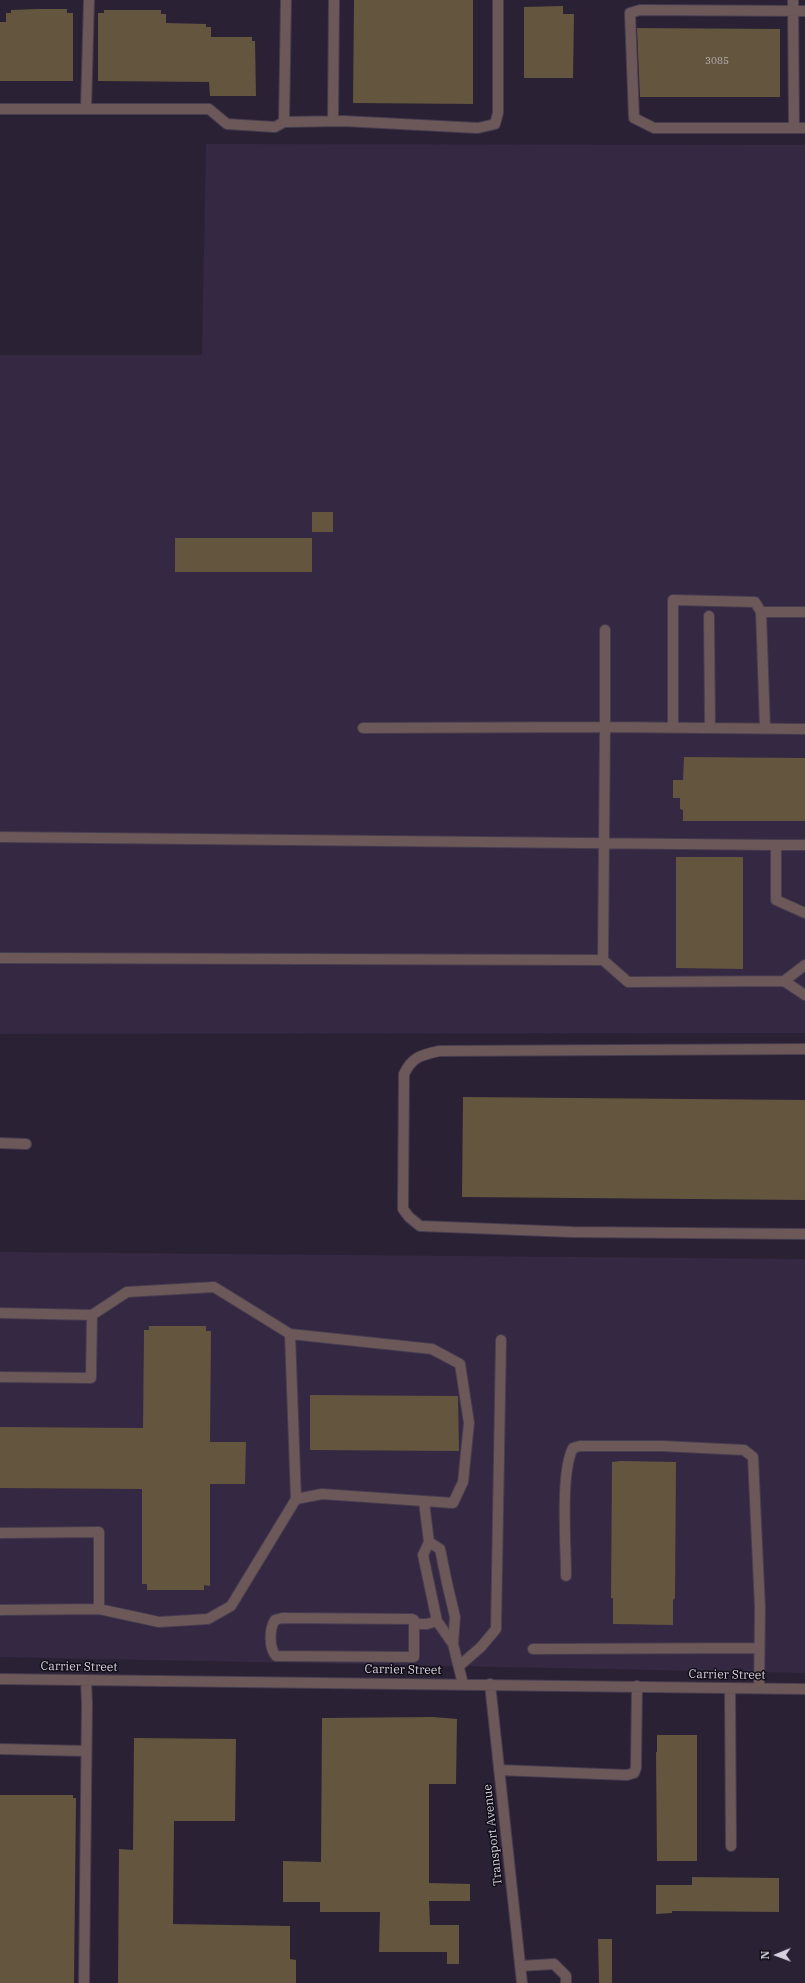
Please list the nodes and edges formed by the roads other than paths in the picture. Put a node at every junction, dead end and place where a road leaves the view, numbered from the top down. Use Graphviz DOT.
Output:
graph roads {
  1 [pos="89,0"];
  2 [pos="286,0"];
  3 [pos="334,0"];
  4 [pos="498,0"];
  5 [pos="793,0"];
  6 [pos="793,11"];
  7 [pos="805,11"];
  8 [pos="0,109"];
  9 [pos="86,109"];
  10 [pos="284,122"];
  11 [pos="333,122"];
  12 [pos="794,128"];
  13 [pos="805,128"];
  14 [pos="761,612"];
  15 [pos="805,612"];
  16 [pos="709,616"];
  17 [pos="604,630"];
  18 [pos="605,727"];
  19 [pos="363,728"];
  20 [pos="673,728"];
  21 [pos="710,728"];
  22 [pos="765,728"];
  23 [pos="805,729"];
  24 [pos="0,836"];
  25 [pos="604,842"];
  26 [pos="776,844"];
  27 [pos="805,845"];
  28 [pos="805,913"];
  29 [pos="0,958"];
  30 [pos="604,960"];
  31 [pos="805,965"];
  32 [pos="784,981"];
  33 [pos="805,995"];
  34 [pos="805,1049"];
  35 [pos="0,1143"];
  36 [pos="26,1144"];
  37 [pos="805,1234"];
  38 [pos="0,1313"];
  39 [pos="92,1315"];
  40 [pos="290,1334"];
  41 [pos="501,1340"];
  42 [pos="0,1376"];
  43 [pos="296,1499"];
  44 [pos="424,1502"];
  45 [pos="0,1533"];
  46 [pos="429,1542"];
  47 [pos="566,1576"];
  48 [pos="99,1609"];
  49 [pos="0,1610"];
  50 [pos="437,1621"];
  51 [pos="414,1624"];
  52 [pos="453,1644"];
  53 [pos="759,1648"];
  54 [pos="533,1649"];
  55 [pos="458,1666"];
  56 [pos="0,1679"];
  57 [pos="86,1680"];
  58 [pos="463,1684"];
  59 [pos="490,1684"];
  60 [pos="637,1686"];
  61 [pos="730,1688"];
  62 [pos="759,1688"];
  63 [pos="805,1689"];
  64 [pos="0,1749"];
  65 [pos="86,1750"];
  66 [pos="499,1770"];
  67 [pos="731,1846"];
  68 [pos="520,1966"];
  69 [pos="84,1983"];
  70 [pos="522,1983"];
  71 [pos="566,1983"];
  1 -- 9 [label="street"];
  2 -- 10 [label="street"];
  3 -- 11 [label="street"];
  4 -- 11 [label="street"];
  5 -- 6 [label="street"];
  6 -- 7 [label="street"];
  6 -- 12 [label="street"];
  6 -- 12 [label="street"];
  8 -- 9 [label="street"];
  9 -- 10 [label="street"];
  10 -- 11 [label="street"];
  12 -- 13 [label="street"];
  14 -- 15 [label="street"];
  14 -- 20 [label="street"];
  14 -- 22 [label="street"];
  16 -- 21 [label="street"];
  17 -- 18 [label="street"];
  18 -- 19 [label="street"];
  18 -- 20 [label="street"];
  18 -- 25 [label="street"];
  20 -- 21 [label="street"];
  21 -- 22 [label="street"];
  22 -- 23 [label="street"];
  24 -- 25 [label="street"];
  25 -- 26 [label="street"];
  25 -- 30 [label="street"];
  26 -- 27 [label="street"];
  26 -- 28 [label="street"];
  29 -- 30 [label="street"];
  30 -- 32 [label="street"];
  31 -- 32 [label="street"];
  32 -- 33 [label="street"];
  34 -- 37 [label="street"];
  35 -- 36 [label="street"];
  38 -- 39 [label="street"];
  39 -- 40 [label="street"];
  39 -- 42 [label="street"];
  40 -- 43 [label="street"];
  40 -- 44 [label="street"];
  41 -- 55 [label="street"];
  43 -- 44 [label="street"];
  43 -- 48 [label="street"];
  44 -- 46 [label="street"];
  45 -- 48 [label="street"];
  46 -- 50 [label="street"];
  46 -- 52 [label="street"];
  47 -- 53 [label="street"];
  48 -- 49 [label="street"];
  50 -- 51 [label="street"];
  50 -- 52 [label="street"];
  51 -- 51 [label="street"];
  52 -- 55 [label="street"];
  53 -- 54 [label="street"];
  53 -- 62 [label="street"];
  55 -- 58 [label="street"];
  56 -- 57 [label="street, Carrier Street"];
  57 -- 58 [label="street, Carrier Street"];
  57 -- 65 [label="street"];
  58 -- 59 [label="street, Carrier Street"];
  59 -- 60 [label="street, Carrier Street"];
  59 -- 66 [label="street, Transport Avenue"];
  60 -- 61 [label="street, Carrier Street"];
  60 -- 66 [label="street"];
  61 -- 62 [label="street, Carrier Street"];
  61 -- 67 [label="street"];
  62 -- 63 [label="street, Carrier Street"];
  64 -- 65 [label="street"];
  65 -- 69 [label="street"];
  66 -- 68 [label="street, Transport Avenue"];
  68 -- 70 [label="street, Transport Avenue"];
  68 -- 71 [label="street"];
}
